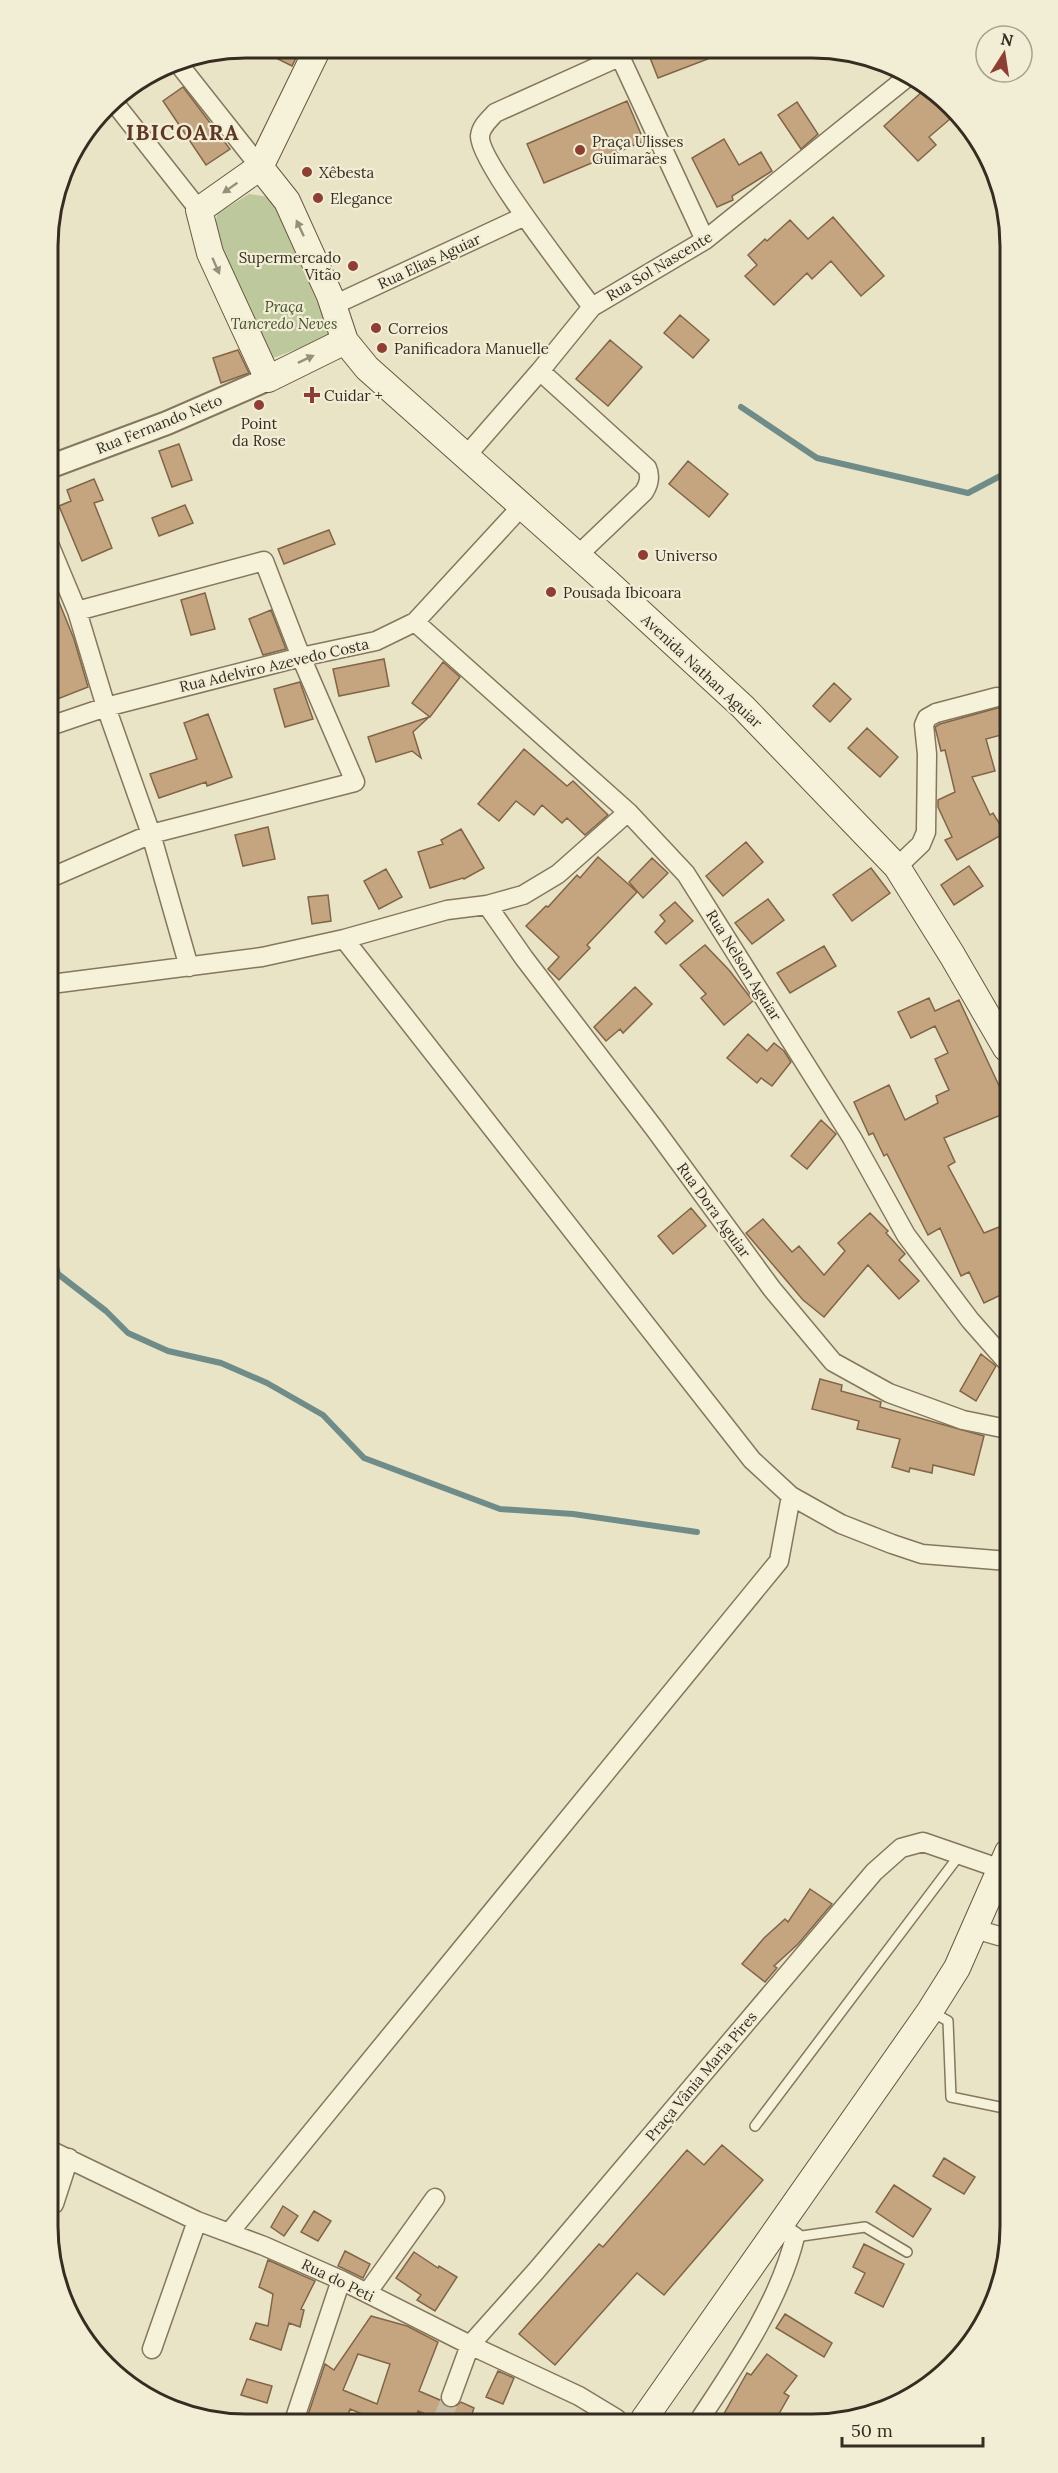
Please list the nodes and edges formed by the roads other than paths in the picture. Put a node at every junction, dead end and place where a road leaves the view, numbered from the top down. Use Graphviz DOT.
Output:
graph roads {
  1 [pos="313,59"];
  2 [pos="608,59"];
  3 [pos="620,59"];
  4 [pos="183,70"];
  5 [pos="902,82"];
  6 [pos="119,109"];
  7 [pos="260,167"];
  8 [pos="199,210"];
  9 [pos="525,216"];
  10 [pos="705,240"];
  11 [pos="334,305"];
  12 [pos="592,307"];
  13 [pos="345,341"];
  14 [pos="540,371"];
  15 [pos="268,379"];
  16 [pos="466,456"];
  17 [pos="59,463"];
  18 [pos="521,507"];
  19 [pos="578,556"];
  20 [pos="59,568"];
  21 [pos="77,611"];
  22 [pos="415,622"];
  23 [pos="301,657"];
  24 [pos="997,697"];
  25 [pos="106,707"];
  26 [pos="59,723"];
  27 [pos="628,812"];
  28 [pos="151,834"];
  29 [pos="897,867"];
  30 [pos="59,874"];
  31 [pos="487,905"];
  32 [pos="344,939"];
  33 [pos="189,967"];
  34 [pos="59,983"];
  35 [pos="1000,1036"];
  36 [pos="999,1353"];
  37 [pos="999,1427"];
  38 [pos="791,1496"];
  39 [pos="999,1560"];
  40 [pos="961,1853"];
  41 [pos="999,1860"];
  42 [pos="999,1874"];
  43 [pos="975,1929"];
  44 [pos="999,1936"];
  45 [pos="930,2011"];
  46 [pos="999,2107"];
  47 [pos="755,2126"];
  48 [pos="62,2155"];
  49 [pos="58,2179"];
  50 [pos="435,2198"];
  51 [pos="197,2221"];
  52 [pos="787,2232"];
  53 [pos="229,2233"];
  54 [pos="907,2252"];
  55 [pos="341,2280"];
  56 [pos="367,2294"];
  57 [pos="470,2345"];
  58 [pos="152,2349"];
  59 [pos="451,2397"];
  60 [pos="296,2414"];
  61 [pos="609,2414"];
  62 [pos="648,2414"];
  63 [pos="703,2414"];
  1 -- 7 [label="main road"];
  2 -- 9 [label="street"];
  3 -- 10 [label="street"];
  4 -- 7 [label="street"];
  5 -- 10 [label="street, Rua Sol Nascente"];
  6 -- 8 [label="street"];
  7 -- 8 [label="main road, one-way"];
  11 -- 7 [label="main road, one-way"];
  8 -- 15 [label="main road, one-way"];
  9 -- 11 [label="street, Rua Elias Aguiar"];
  9 -- 12 [label="street"];
  10 -- 12 [label="street, Rua Sol Nascente"];
  11 -- 13 [label="main road"];
  12 -- 14 [label="street, Rua Sol Nascente"];
  15 -- 13 [label="main road, one-way"];
  13 -- 16 [label="main road, Avenida Nathan Aguiar"];
  14 -- 16 [label="street, Rua Sol Nascente"];
  14 -- 19 [label="street"];
  15 -- 17 [label="street, Rua Fernando Neto"];
  16 -- 18 [label="main road, Avenida Nathan Aguiar"];
  18 -- 19 [label="main road, Avenida Nathan Aguiar"];
  18 -- 22 [label="street, Rua Adelviro Azevedo Costa"];
  19 -- 29 [label="main road, Avenida Nathan Aguiar"];
  20 -- 21 [label="street"];
  21 -- 23 [label="street"];
  21 -- 25 [label="street"];
  22 -- 23 [label="street, Rua Adelviro Azevedo Costa"];
  22 -- 27 [label="street, Rua Nelson Aguiar"];
  23 -- 25 [label="street, Rua Adelviro Azevedo Costa"];
  23 -- 28 [label="street"];
  24 -- 29 [label="street"];
  25 -- 26 [label="street, Rua Adelviro Azevedo Costa"];
  25 -- 28 [label="street"];
  27 -- 31 [label="street"];
  27 -- 36 [label="street, Rua Nelson Aguiar"];
  28 -- 30 [label="street"];
  28 -- 33 [label="street"];
  29 -- 35 [label="main road, Avenida Nathan Aguiar"];
  31 -- 32 [label="street"];
  31 -- 37 [label="street, Rua Dora Aguiar"];
  32 -- 33 [label="street"];
  32 -- 38 [label="street"];
  33 -- 34 [label="street"];
  38 -- 39 [label="street"];
  38 -- 53 [label="street"];
  40 -- 41 [label="street, Praça Vânia Maria Pires"];
  40 -- 47 [label="lane"];
  40 -- 57 [label="street, Praça Vânia Maria Pires"];
  42 -- 43 [label="main road"];
  43 -- 44 [label="street"];
  43 -- 45 [label="main road"];
  45 -- 46 [label="lane"];
  45 -- 52 [label="main road"];
  48 -- 49 [label="street"];
  48 -- 51 [label="street, Rua do Peti"];
  50 -- 56 [label="street"];
  51 -- 53 [label="street, Rua do Peti"];
  51 -- 58 [label="street"];
  52 -- 54 [label="lane"];
  52 -- 62 [label="main road"];
  52 -- 63 [label="street"];
  53 -- 55 [label="street, Rua do Peti"];
  55 -- 56 [label="street, Rua do Peti"];
  55 -- 60 [label="street"];
  56 -- 57 [label="street, Rua do Peti"];
  57 -- 59 [label="street, Praça Vânia Maria Pires"];
  57 -- 61 [label="street, Rua do Peti"];
}
